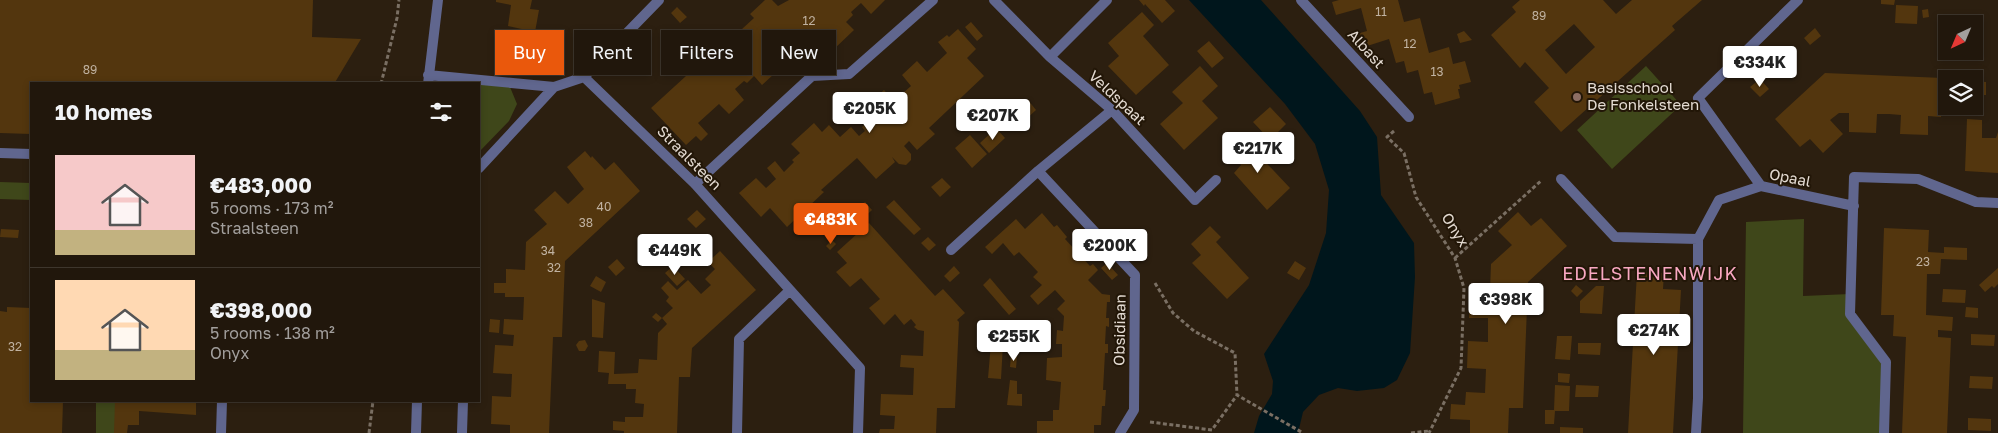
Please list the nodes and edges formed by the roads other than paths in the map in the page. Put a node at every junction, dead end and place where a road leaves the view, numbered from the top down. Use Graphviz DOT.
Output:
graph roads {
  1 [pos="438,0"];
  2 [pos="659,0"];
  3 [pos="933,0"];
  4 [pos="994,0"];
  5 [pos="1107,0"];
  6 [pos="1302,0"];
  7 [pos="1798,0"];
  8 [pos="1050,58"];
  9 [pos="584,77"];
  10 [pos="428,79"];
  11 [pos="475,82"];
  12 [pos="480,82"];
  13 [pos="554,87"];
  14 [pos="1112,110"];
  15 [pos="1409,117"];
  16 [pos="0,153"];
  17 [pos="30,154"];
  18 [pos="480,167"];
  19 [pos="1038,171"];
  20 [pos="1561,179"];
  21 [pos="1216,180"];
  22 [pos="695,184"];
  23 [pos="1760,186"];
  24 [pos="1998,203"];
  25 [pos="1854,206"];
  26 [pos="1698,239"];
  27 [pos="951,250"];
  28 [pos="790,290"];
  29 [pos="222,402"];
  30 [pos="417,402"];
  31 [pos="463,402"];
  32 [pos="221,433"];
  33 [pos="416,433"];
  34 [pos="462,433"];
  35 [pos="737,433"];
  36 [pos="858,433"];
  37 [pos="1120,433"];
  38 [pos="1696,433"];
  39 [pos="1884,433"];
  1 -- 10 [label="street"];
  2 -- 9 [label="street"];
  3 -- 22 [label="street"];
  4 -- 8 [label="street, Veldspaat"];
  5 -- 8 [label="street"];
  6 -- 15 [label="street, Albast"];
  7 -- 23 [label="street"];
  8 -- 14 [label="street, Veldspaat"];
  9 -- 13 [label="street"];
  9 -- 22 [label="street, Straalsteen"];
  10 -- 11 [label="street"];
  12 -- 13 [label="street"];
  13 -- 18 [label="street"];
  14 -- 19 [label="street"];
  14 -- 21 [label="street, Veldspaat"];
  16 -- 17 [label="street"];
  19 -- 27 [label="street"];
  19 -- 37 [label="street, Obsidiaan"];
  20 -- 26 [label="street"];
  22 -- 28 [label="street, Straalsteen"];
  23 -- 25 [label="street, Opaal"];
  23 -- 26 [label="street, Opaal"];
  24 -- 25 [label="street"];
  25 -- 39 [label="street"];
  26 -- 38 [label="street, Opaal"];
  28 -- 35 [label="street"];
  28 -- 36 [label="street, Straalsteen"];
  29 -- 32 [label="street"];
  30 -- 33 [label="street"];
  31 -- 34 [label="street"];
}
